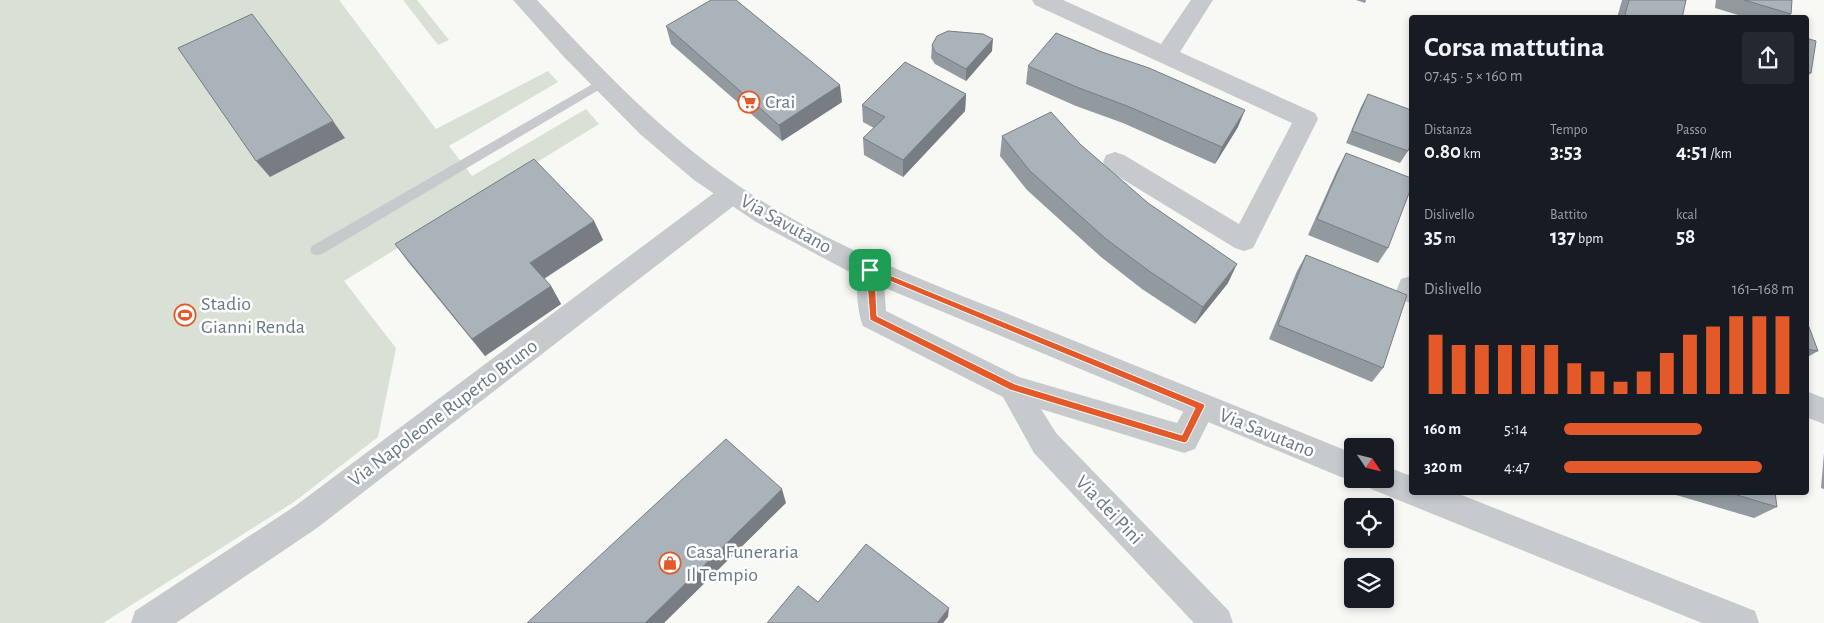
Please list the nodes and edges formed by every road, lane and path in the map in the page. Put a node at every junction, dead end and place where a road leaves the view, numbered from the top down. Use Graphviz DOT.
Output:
graph roads {
  1 [pos="524,0"];
  2 [pos="1043,0"];
  3 [pos="1202,0"];
  4 [pos="1166,55"];
  5 [pos="604,82"];
  6 [pos="1115,162"];
  7 [pos="731,194"];
  8 [pos="317,250"];
  9 [pos="870,270"];
  10 [pos="1013,388"];
  11 [pos="1809,405"];
  12 [pos="1201,406"];
  13 [pos="1824,411"];
  14 [pos="1344,464"];
  15 [pos="1394,484"];
  16 [pos="1409,489"];
  17 [pos="1423,495"];
  18 [pos="147,623"];
  19 [pos="1217,623"];
  20 [pos="1743,623"];
  1 -- 5 [label="street, Via Savutano"];
  2 -- 4 [label="street"];
  3 -- 4 [label="street"];
  4 -- 6 [label="street"];
  5 -- 7 [label="street, Via Savutano"];
  5 -- 8 [label="lane"];
  7 -- 9 [label="street, Via Savutano"];
  7 -- 18 [label="street, Via Napoleone Ruperto Bruno"];
  9 -- 10 [label="street"];
  9 -- 12 [label="street, Via Savutano"];
  10 -- 12 [label="street"];
  10 -- 19 [label="street, Via dei Pini"];
  11 -- 13 [label="street"];
  12 -- 14 [label="street, Via Savutano"];
  15 -- 16 [label="street"];
  17 -- 20 [label="street"];
}
